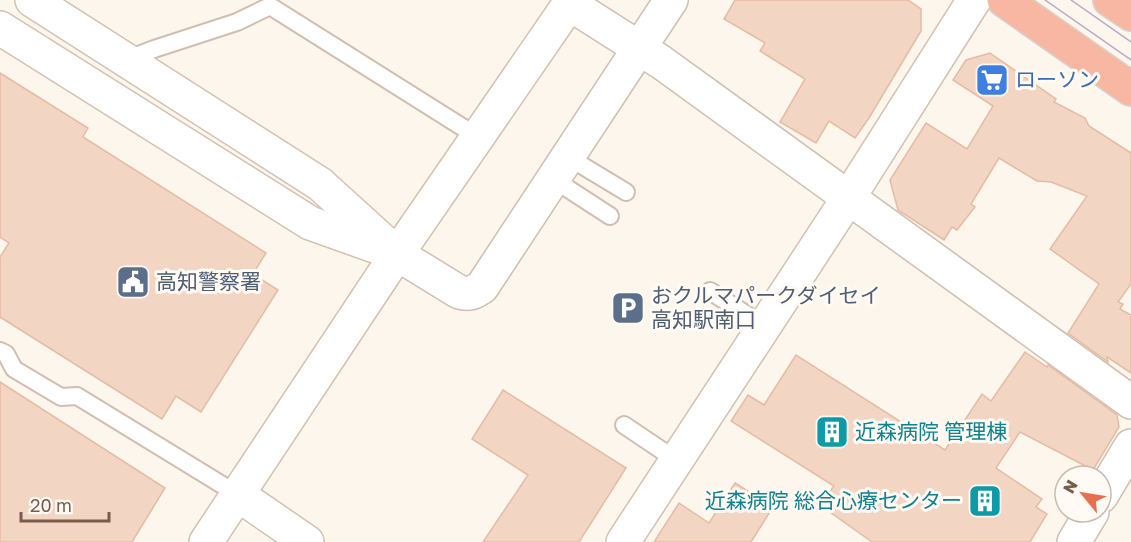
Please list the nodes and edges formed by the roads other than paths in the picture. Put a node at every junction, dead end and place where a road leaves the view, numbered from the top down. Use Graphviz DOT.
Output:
graph roads {
  1 [pos="32,0"];
  2 [pos="671,0"];
  3 [pos="974,0"];
  4 [pos="1004,0"];
  5 [pos="1110,0"];
  6 [pos="571,2"];
  7 [pos="1131,14"];
  8 [pos="0,28"];
  9 [pos="640,49"];
  10 [pos="126,60"];
  11 [pos="1131,89"];
  12 [pos="478,137"];
  13 [pos="560,168"];
  14 [pos="626,192"];
  15 [pos="849,197"];
  16 [pos="610,216"];
  17 [pos="397,254"];
  18 [pos="710,291"];
  19 [pos="764,326"];
  20 [pos="0,351"];
  21 [pos="1131,402"];
  22 [pos="624,425"];
  23 [pos="1131,446"];
  24 [pos="676,460"];
  25 [pos="1113,476"];
  26 [pos="237,494"];
  27 [pos="1085,524"];
  28 [pos="206,542"];
  29 [pos="307,542"];
  30 [pos="623,542"];
  31 [pos="1074,542"];
  1 -- 10 [label="street"];
  2 -- 9 [label="street"];
  3 -- 15 [label="street"];
  4 -- 11 [label="highway"];
  5 -- 7 [label="highway"];
  6 -- 9 [label="street"];
  6 -- 12 [label="street"];
  8 -- 17 [label="street"];
  9 -- 13 [label="street"];
  9 -- 15 [label="street"];
  10 -- 12 [label="lane"];
  10 -- 17 [label="street"];
  12 -- 17 [label="street"];
  13 -- 14 [label="lane"];
  13 -- 16 [label="lane"];
  13 -- 17 [label="street"];
  15 -- 19 [label="street"];
  15 -- 21 [label="street"];
  17 -- 26 [label="street"];
  18 -- 19 [label="lane"];
  19 -- 24 [label="street"];
  20 -- 26 [label="lane"];
  22 -- 24 [label="lane"];
  23 -- 25 [label="street"];
  24 -- 30 [label="street"];
  26 -- 28 [label="street"];
  26 -- 29 [label="street"];
  27 -- 31 [label="street"];
}
